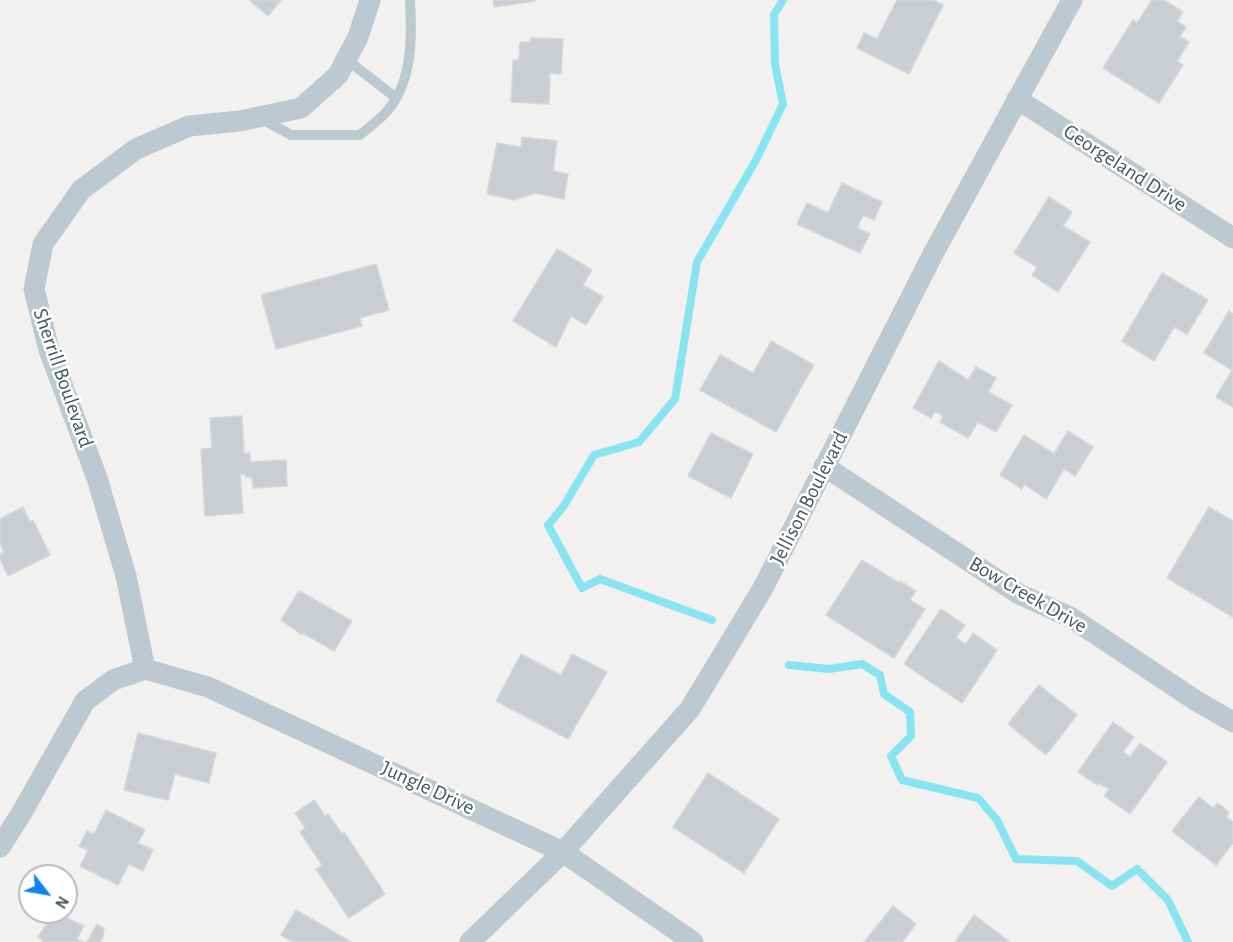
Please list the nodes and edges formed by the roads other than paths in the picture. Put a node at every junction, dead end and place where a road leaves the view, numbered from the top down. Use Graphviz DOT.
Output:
graph roads {
  1 [pos="370,0"];
  2 [pos="410,0"];
  3 [pos="1072,0"];
  4 [pos="346,59"];
  5 [pos="395,97"];
  6 [pos="1017,99"];
  7 [pos="258,117"];
  8 [pos="1233,238"];
  9 [pos="824,466"];
  10 [pos="145,669"];
  11 [pos="1233,722"];
  12 [pos="0,847"];
  13 [pos="563,852"];
  14 [pos="470,942"];
  15 [pos="693,942"];
  1 -- 4 [label="street, Sherrill Boulevard"];
  2 -- 5 [label="lane"];
  3 -- 6 [label="street, Jellison Boulevard"];
  4 -- 5 [label="lane"];
  4 -- 7 [label="street, Sherrill Boulevard"];
  5 -- 7 [label="lane"];
  6 -- 8 [label="street, Georgeland Drive"];
  6 -- 9 [label="street, Jellison Boulevard"];
  7 -- 10 [label="street, Sherrill Boulevard"];
  9 -- 11 [label="street, Bow Creek Drive"];
  9 -- 13 [label="street, Jellison Boulevard"];
  10 -- 12 [label="street"];
  10 -- 13 [label="street, Jungle Drive"];
  13 -- 14 [label="street, Jellison Boulevard"];
  13 -- 15 [label="street, Jungle Drive"];
}
